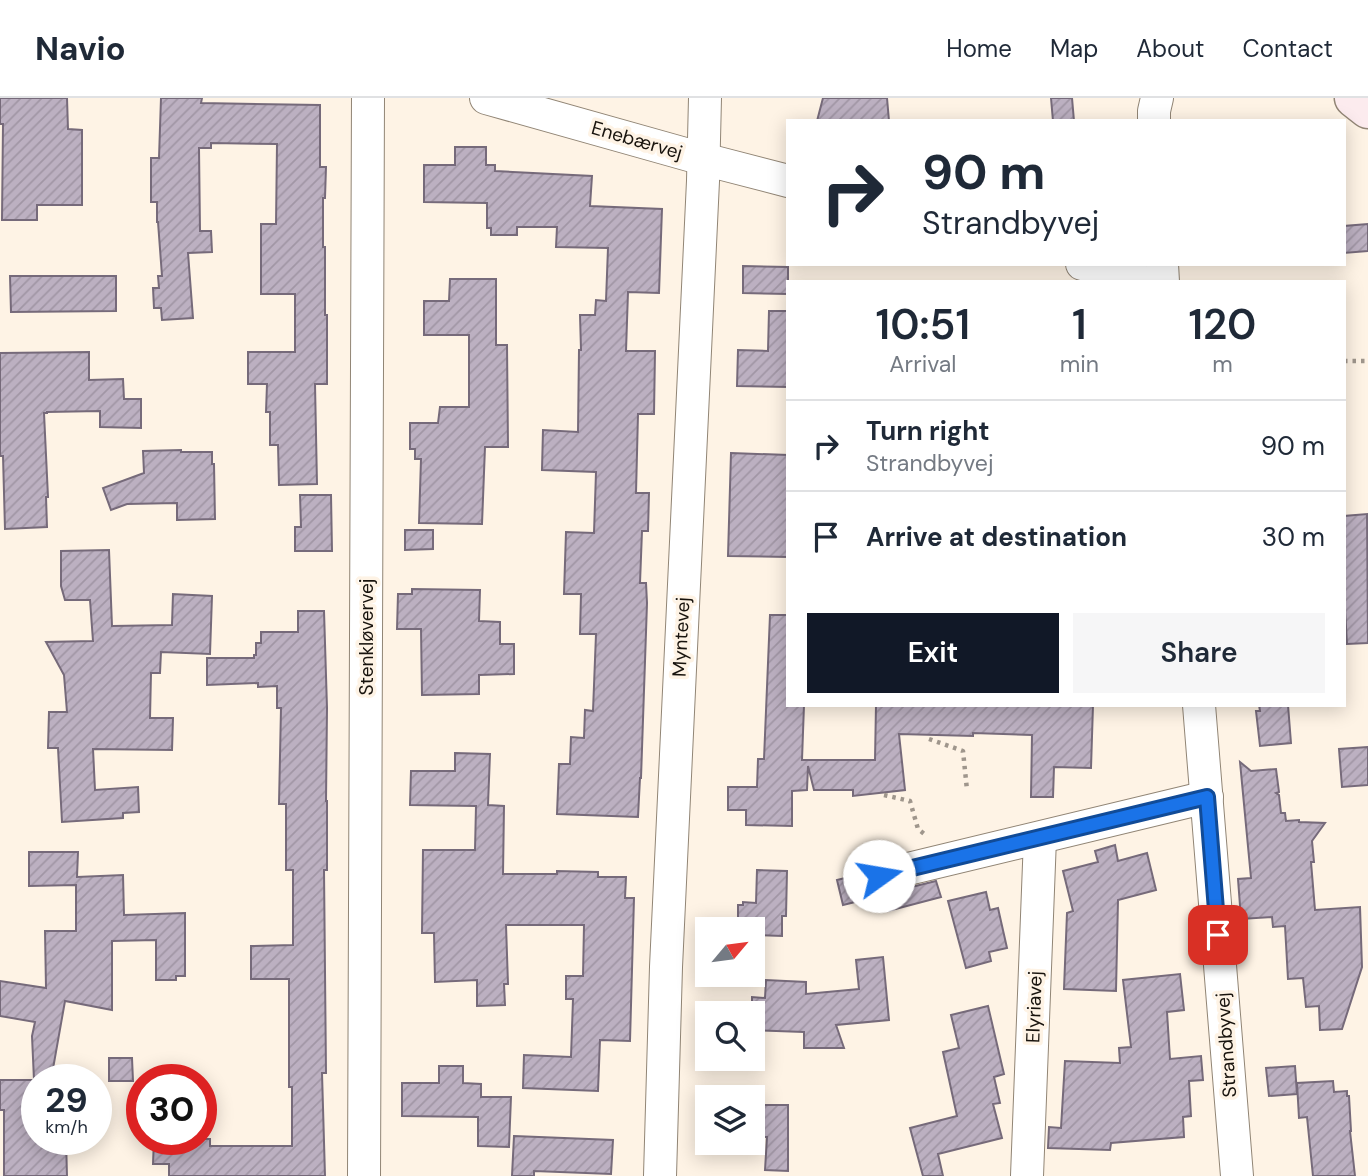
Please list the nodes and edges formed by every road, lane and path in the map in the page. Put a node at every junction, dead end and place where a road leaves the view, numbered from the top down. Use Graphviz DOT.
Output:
graph roads {
  1 [pos="368,98"];
  2 [pos="486,98"];
  3 [pos="705,98"];
  4 [pos="1157,98"];
  5 [pos="1353,98"];
  6 [pos="1368,109"];
  7 [pos="1154,119"];
  8 [pos="703,159"];
  9 [pos="786,180"];
  10 [pos="1089,266"];
  11 [pos="1137,280"];
  12 [pos="1346,361"];
  13 [pos="1368,361"];
  14 [pos="1199,707"];
  15 [pos="929,738"];
  16 [pos="967,790"];
  17 [pos="884,795"];
  18 [pos="1207,797"];
  19 [pos="928,837"];
  20 [pos="1040,838"];
  21 [pos="879,876"];
  22 [pos="365,1176"];
  23 [pos="660,1176"];
  24 [pos="1027,1176"];
  25 [pos="1237,1176"];
  1 -- 22 [label="street, Stenkløvervej"];
  2 -- 8 [label="street, Enebærvej"];
  3 -- 8 [label="street, Myntevej"];
  4 -- 7 [label="street"];
  5 -- 6 [label="main road"];
  8 -- 9 [label="street, Enebærvej"];
  8 -- 23 [label="street, Myntevej"];
  10 -- 11 [label="street"];
  12 -- 13 [label="path"];
  14 -- 18 [label="street, Strandbyvej"];
  15 -- 16 [label="path"];
  17 -- 19 [label="path"];
  18 -- 20 [label="street"];
  18 -- 25 [label="street, Strandbyvej"];
  20 -- 21 [label="street"];
  20 -- 24 [label="street, Elyriavej"];
}
